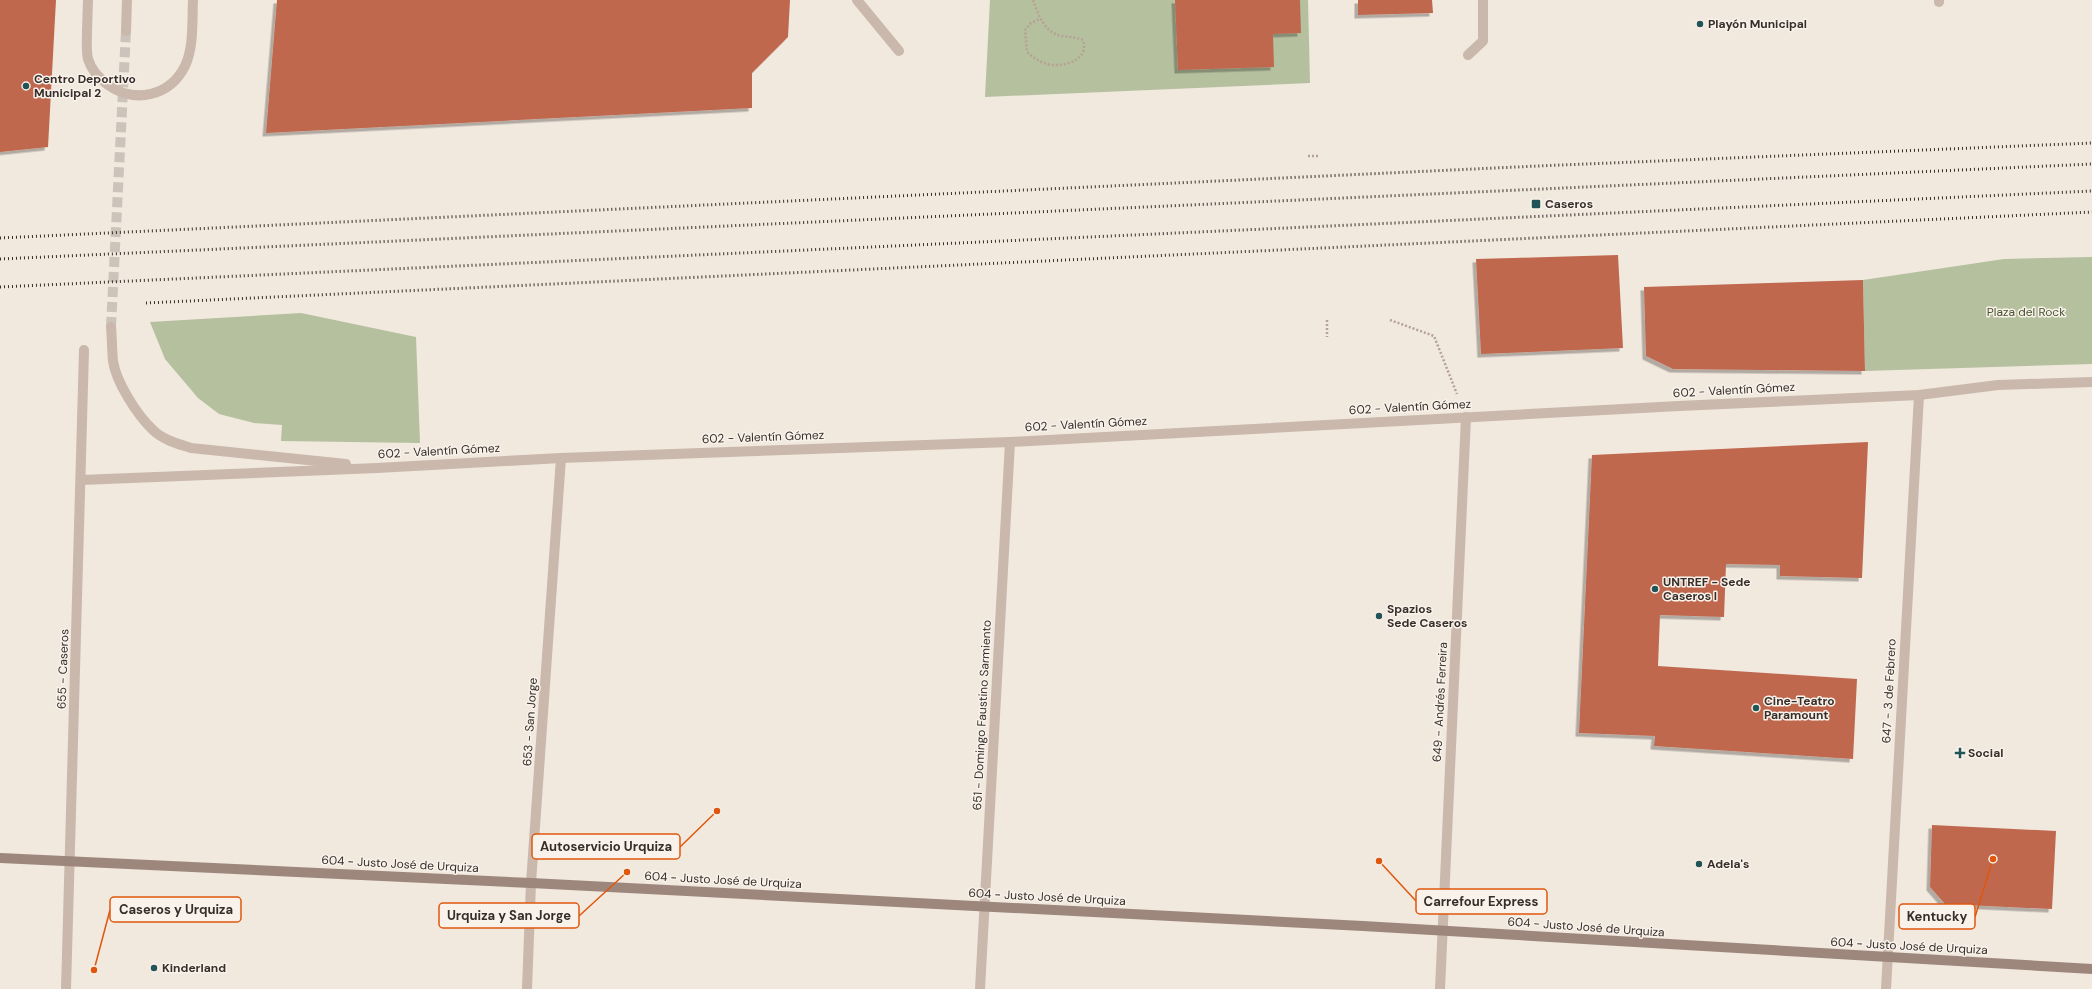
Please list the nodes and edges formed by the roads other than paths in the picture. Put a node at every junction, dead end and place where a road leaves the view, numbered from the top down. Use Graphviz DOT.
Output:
graph roads {
  1 [pos="88,0"];
  2 [pos="127,0"];
  3 [pos="193,0"];
  4 [pos="857,0"];
  5 [pos="1483,0"];
  6 [pos="126,31"];
  7 [pos="899,51"];
  8 [pos="1468,55"];
  9 [pos="111,327"];
  10 [pos="84,350"];
  11 [pos="2092,382"];
  12 [pos="1918,395"];
  13 [pos="1466,417"];
  14 [pos="1010,442"];
  15 [pos="562,458"];
  16 [pos="378,468"];
  17 [pos="81,480"];
  18 [pos="0,858"];
  19 [pos="70,862"];
  20 [pos="531,882"];
  21 [pos="984,906"];
  22 [pos="1442,931"];
  23 [pos="1887,958"];
  24 [pos="2092,969"];
  25 [pos="66,989"];
  26 [pos="527,989"];
  27 [pos="980,989"];
  28 [pos="1440,989"];
  29 [pos="1886,989"];
  1 -- 3 [label="street"];
  2 -- 6 [label="street"];
  4 -- 7 [label="street"];
  5 -- 8 [label="street"];
  9 -- 16 [label="street"];
  10 -- 17 [label="street, 655 - Caseros"];
  11 -- 12 [label="street, 602 - Valentín Gómez"];
  12 -- 13 [label="street, 602 - Valentín Gómez"];
  12 -- 23 [label="street, 647 - 3 de Febrero"];
  13 -- 14 [label="street, 602 - Valentín Gómez"];
  13 -- 22 [label="street, 649 - Andrés Ferreira"];
  14 -- 15 [label="street, 602 - Valentín Gómez"];
  14 -- 21 [label="street, 651 - Domingo Faustino Sarmiento"];
  15 -- 16 [label="street, 602 - Valentín Gómez"];
  15 -- 20 [label="street, 653 - San Jorge"];
  16 -- 17 [label="street, 602 - Valentín Gómez"];
  17 -- 19 [label="street, 655 - Caseros"];
  18 -- 19 [label="main road, 604 - Justo José de Urquiza"];
  19 -- 20 [label="main road, 604 - Justo José de Urquiza"];
  19 -- 25 [label="street, 655 - Caseros"];
  20 -- 21 [label="main road, 604 - Justo José de Urquiza"];
  20 -- 26 [label="street, 653 - San Jorge"];
  21 -- 22 [label="main road, 604 - Justo José de Urquiza"];
  21 -- 27 [label="street, 651 - Domingo Faustino Sarmiento"];
  22 -- 23 [label="main road, 604 - Justo José de Urquiza"];
  22 -- 28 [label="street, 649 - Andrés Ferreira"];
  23 -- 24 [label="main road, 604 - Justo José de Urquiza"];
  23 -- 29 [label="street, 647 - 3 de Febrero"];
}
